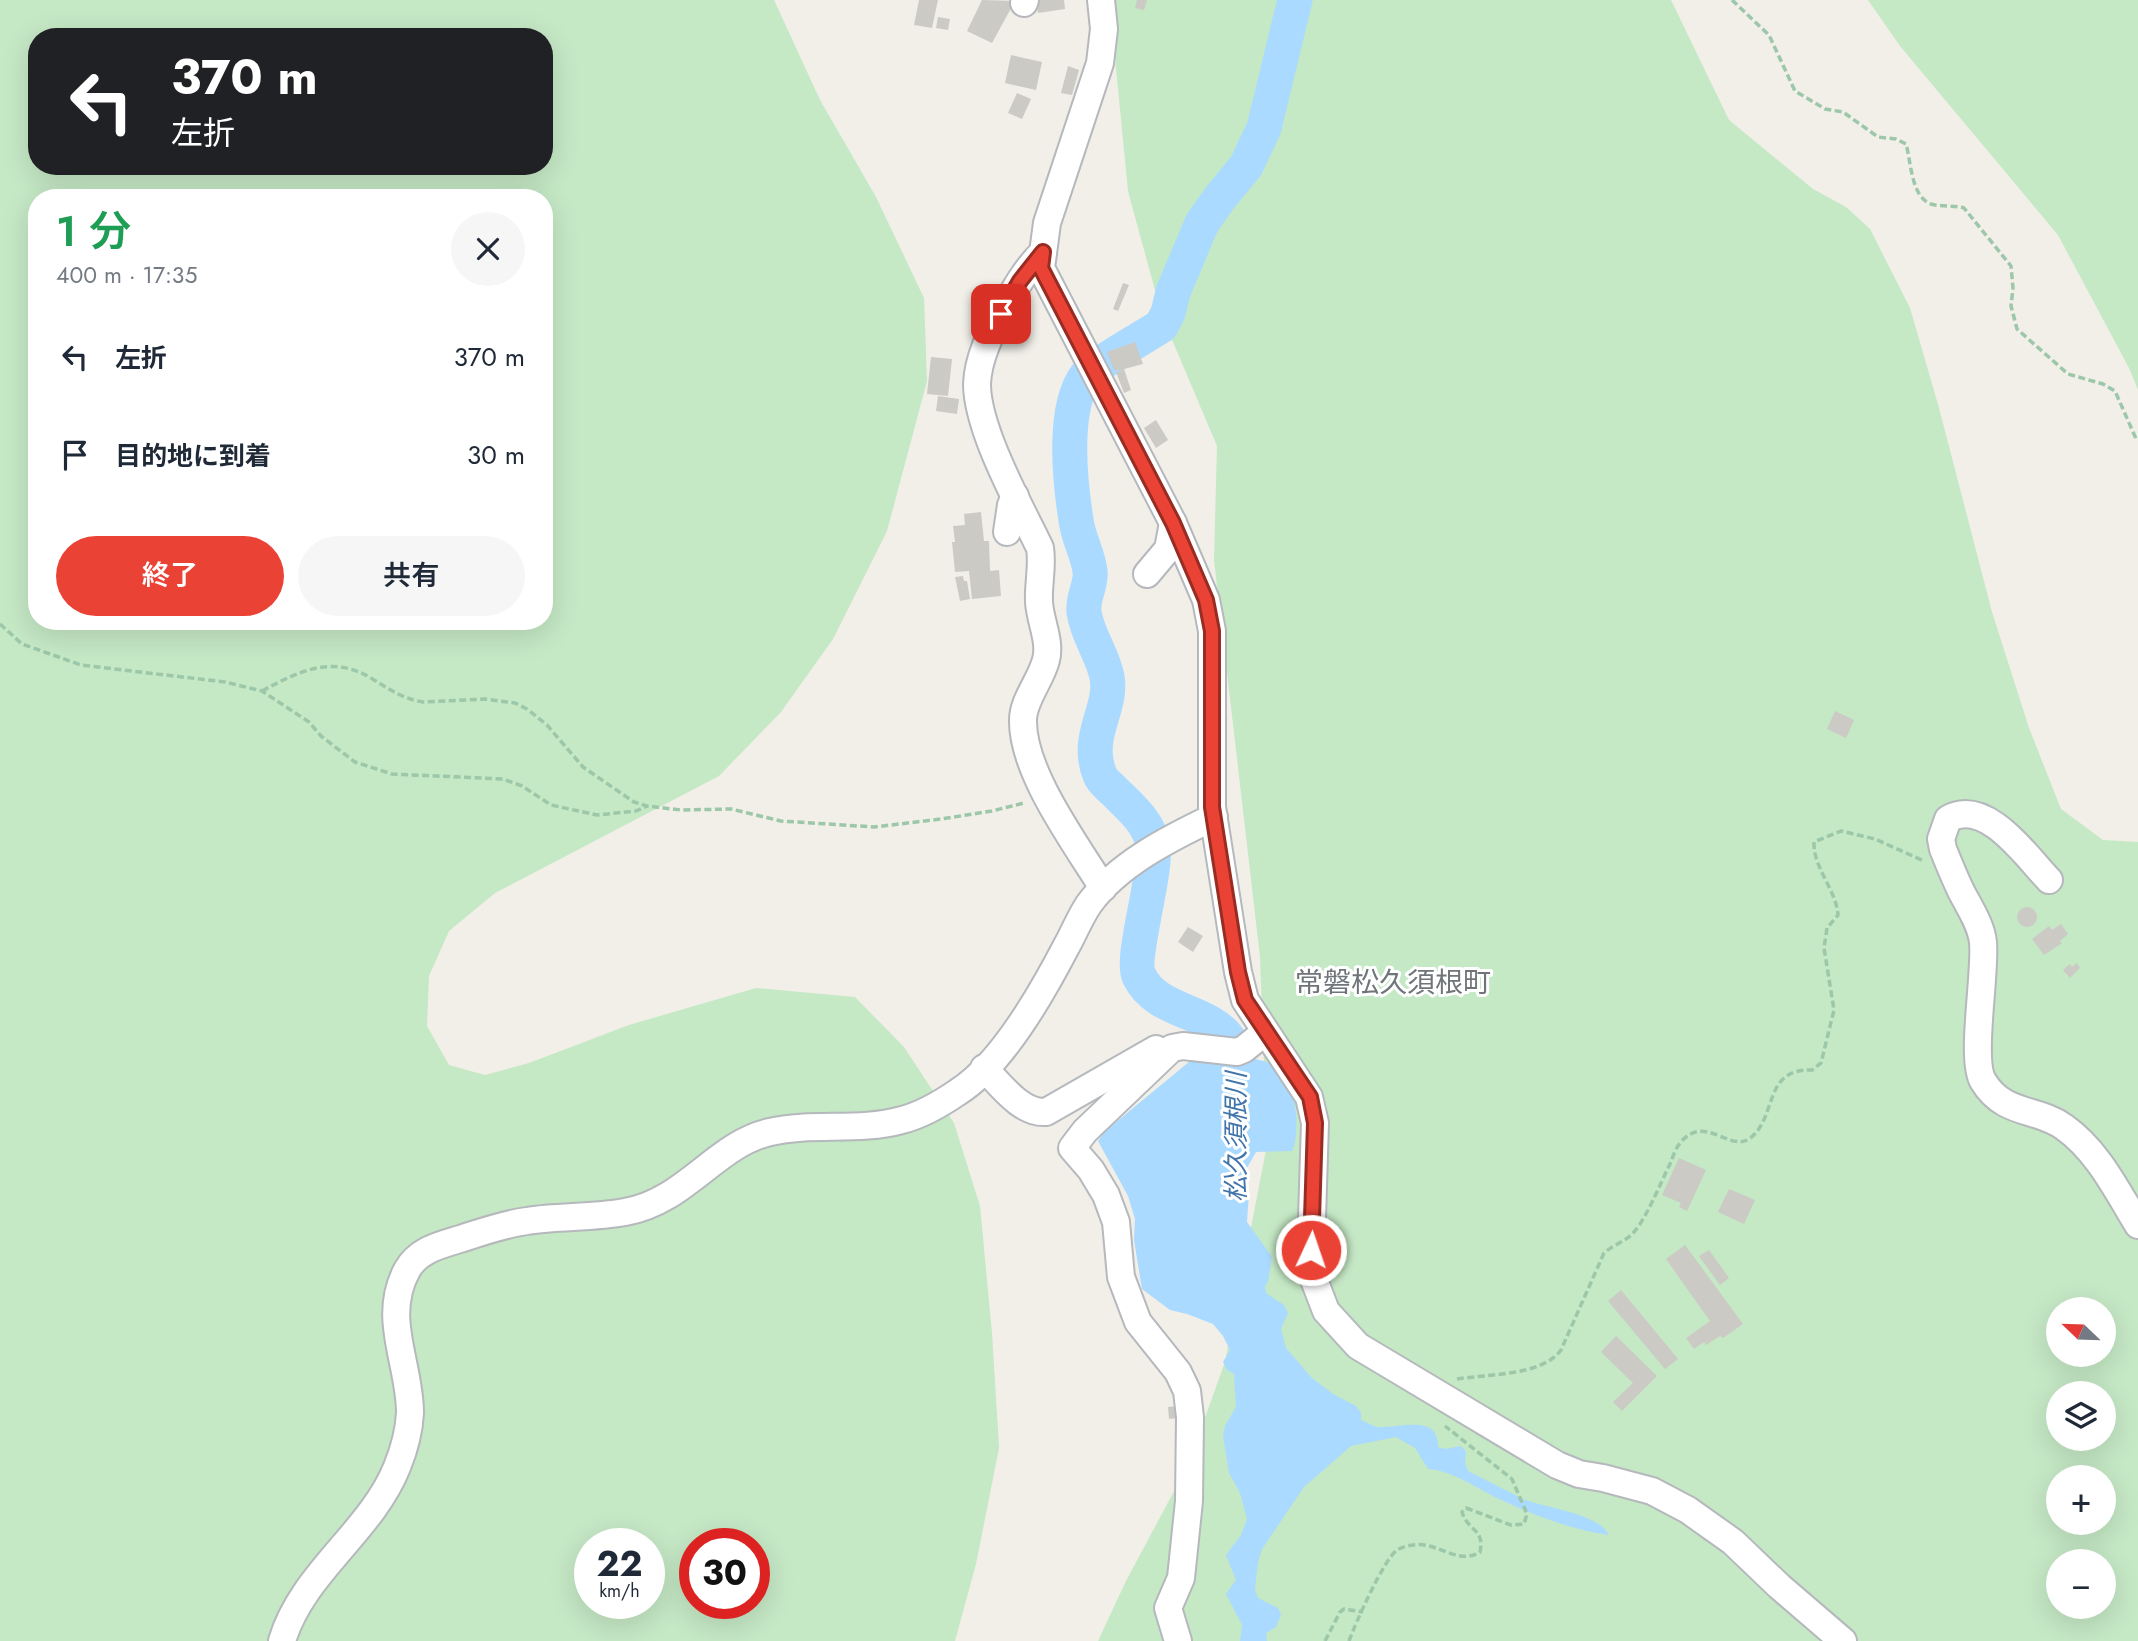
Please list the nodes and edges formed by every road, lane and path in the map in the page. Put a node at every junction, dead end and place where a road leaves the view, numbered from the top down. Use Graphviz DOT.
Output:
graph roads {
  1 [pos="1101,0"];
  2 [pos="1732,0"];
  3 [pos="1043,252"];
  4 [pos="2137,441"];
  5 [pos="1015,495"];
  6 [pos="1173,523"];
  7 [pos="1007,532"];
  8 [pos="1147,574"];
  9 [pos="0,624"];
  10 [pos="262,691"];
  11 [pos="1046,797"];
  12 [pos="647,806"];
  13 [pos="1214,817"];
  14 [pos="1952,871"];
  15 [pos="2049,880"];
  16 [pos="1103,888"];
  17 [pos="1265,1032"];
  18 [pos="1177,1045"];
  19 [pos="984,1068"];
  20 [pos="2138,1225"];
  21 [pos="1436,1394"];
  22 [pos="1440,1422"];
  23 [pos="1363,1612"];
  24 [pos="282,1641"];
  25 [pos="1178,1641"];
  26 [pos="1325,1641"];
  27 [pos="1349,1641"];
  28 [pos="1843,1641"];
  1 -- 3 [label="street"];
  2 -- 4 [label="path"];
  3 -- 5 [label="street"];
  3 -- 6 [label="street"];
  5 -- 7 [label="street"];
  5 -- 11 [label="street"];
  6 -- 8 [label="street"];
  6 -- 13 [label="street"];
  9 -- 10 [label="path"];
  10 -- 12 [label="path"];
  10 -- 12 [label="path"];
  11 -- 12 [label="path"];
  11 -- 16 [label="street"];
  13 -- 16 [label="street"];
  13 -- 17 [label="street"];
  14 -- 15 [label="street"];
  14 -- 20 [label="street"];
  14 -- 21 [label="path"];
  16 -- 19 [label="street"];
  17 -- 18 [label="street"];
  17 -- 21 [label="street"];
  18 -- 19 [label="street"];
  18 -- 25 [label="street"];
  19 -- 24 [label="street"];
  21 -- 28 [label="street"];
  22 -- 23 [label="path"];
  23 -- 26 [label="path"];
  23 -- 27 [label="path"];
}
